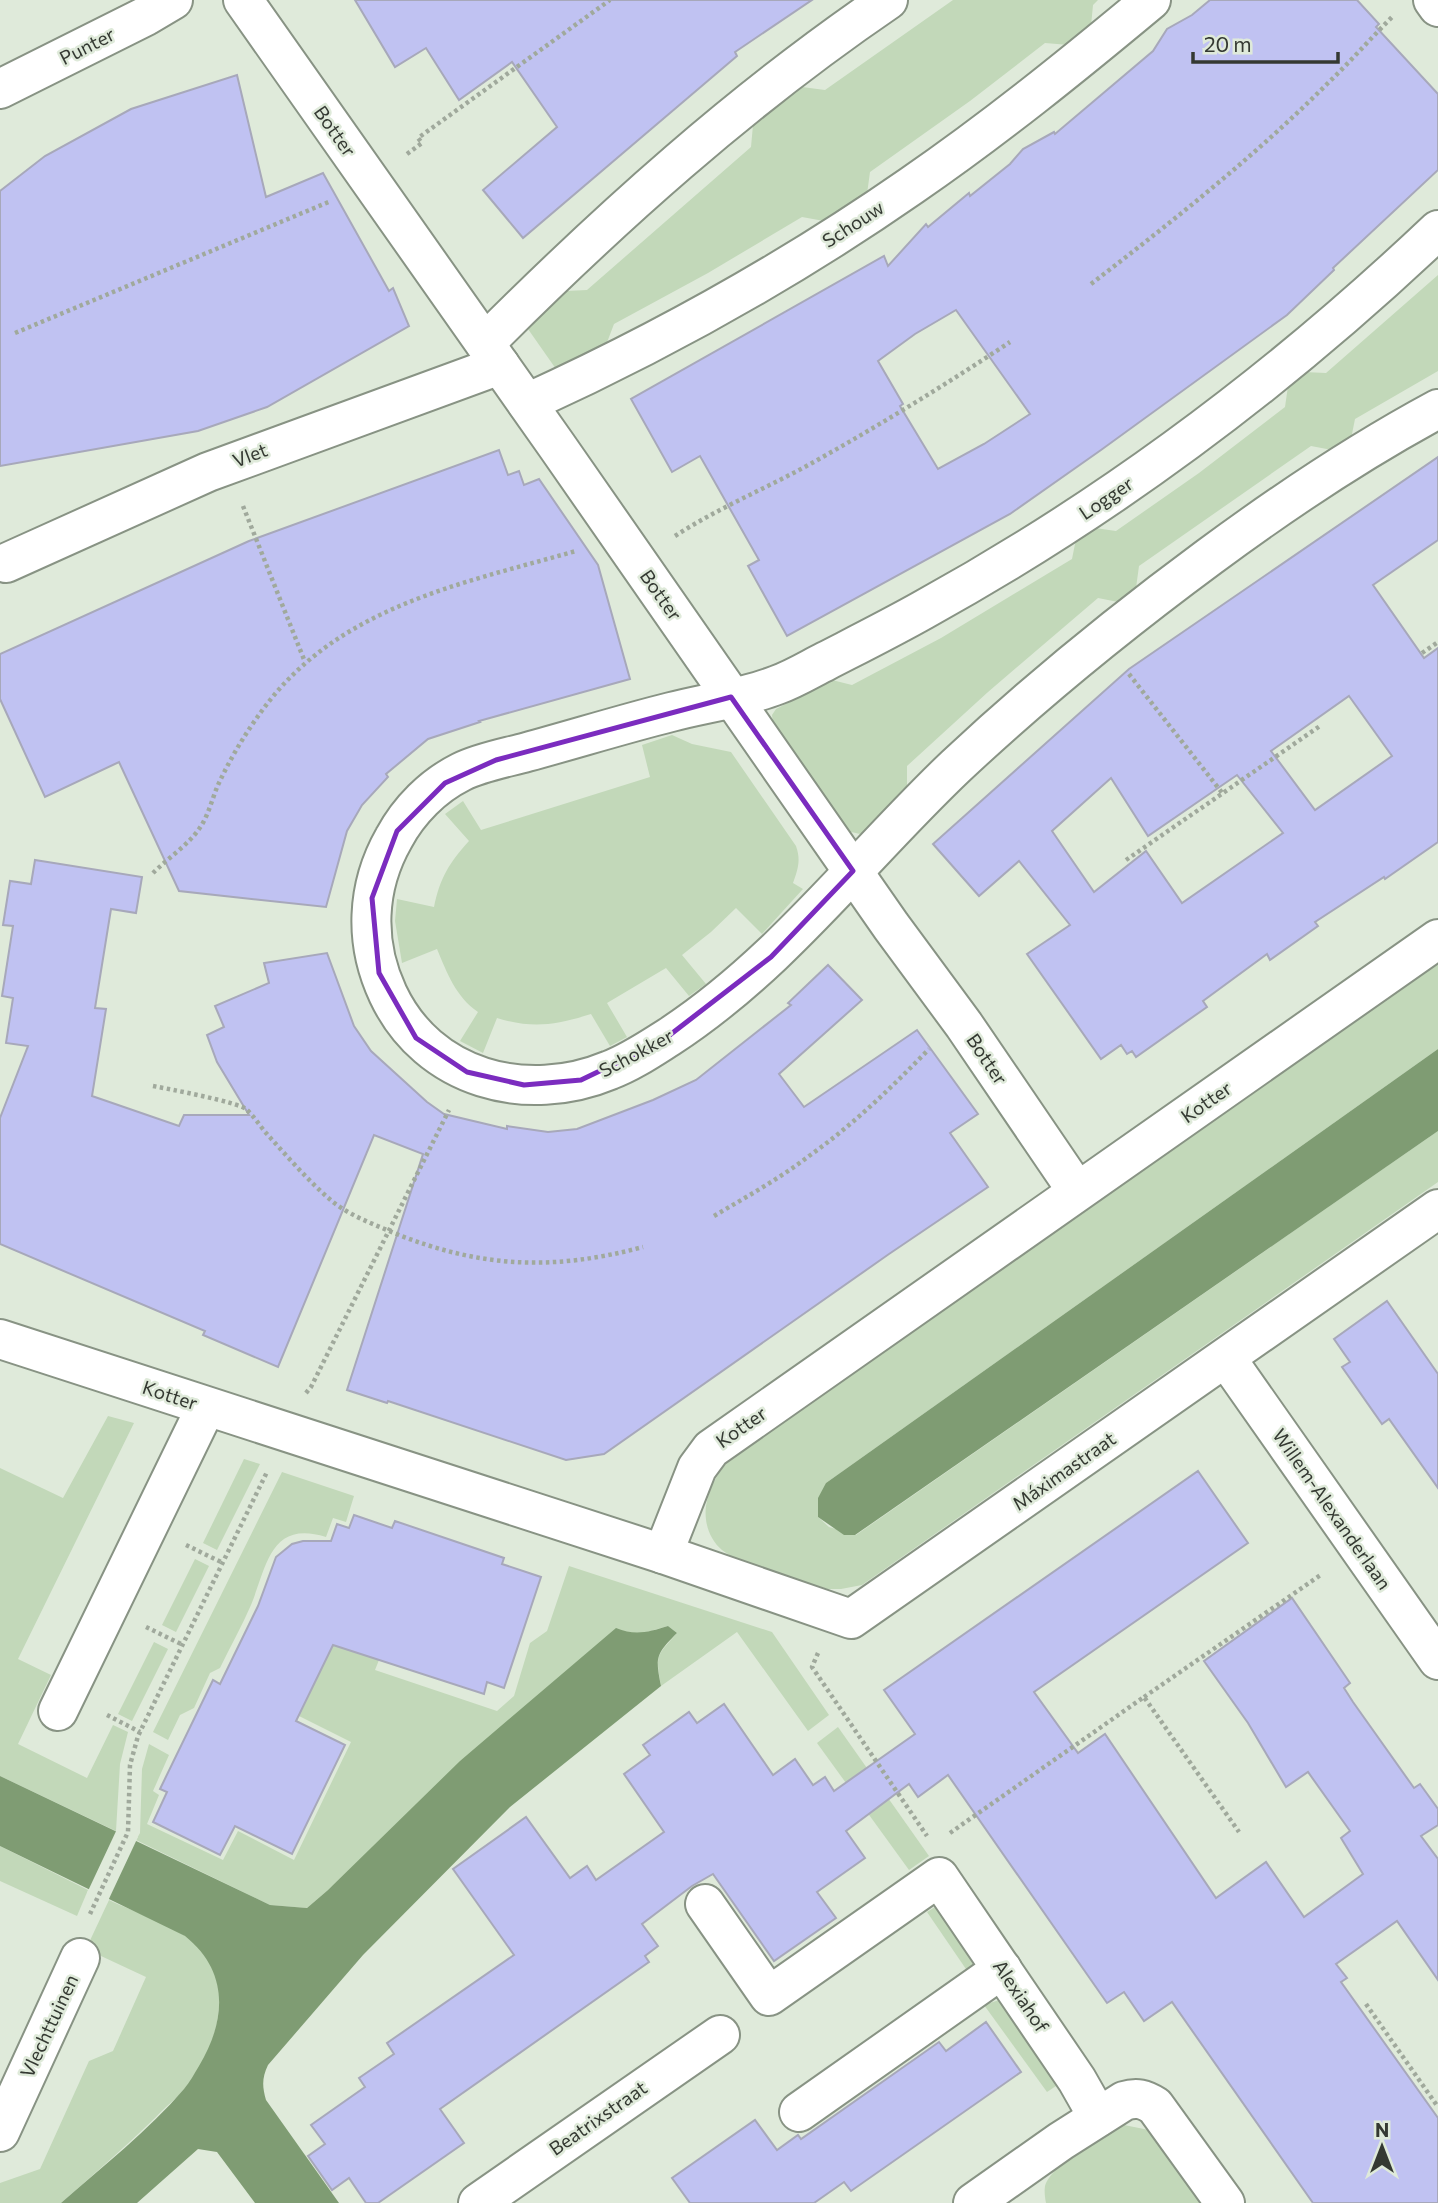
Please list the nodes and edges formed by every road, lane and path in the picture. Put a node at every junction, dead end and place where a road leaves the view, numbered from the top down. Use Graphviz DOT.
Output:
graph roads {
  1 [pos="173,0"];
  2 [pos="610,0"];
  3 [pos="888,0"];
  4 [pos="1151,0"];
  5 [pos="246,1"];
  6 [pos="1417,4"];
  7 [pos="1438,7"];
  8 [pos="0,89"];
  9 [pos="422,143"];
  10 [pos="340,198"];
  11 [pos="1438,230"];
  12 [pos="1091,284"];
  13 [pos="15,333"];
  14 [pos="1010,342"];
  15 [pos="492,354"];
  16 [pos="527,403"];
  17 [pos="1438,409"];
  18 [pos="226,464"];
  19 [pos="691,526"];
  20 [pos="614,528"];
  21 [pos="6,562"];
  22 [pos="1438,642"];
  23 [pos="1422,653"];
  24 [pos="305,662"];
  25 [pos="1125,670"];
  26 [pos="731,697"];
  27 [pos="1320,726"];
  28 [pos="1223,794"];
  29 [pos="1126,860"];
  30 [pos="853,871"];
  31 [pos="153,873"];
  32 [pos="1438,939"];
  33 [pos="964,1025"];
  34 [pos="467,1072"];
  35 [pos="153,1086"];
  36 [pos="1077,1191"];
  37 [pos="1438,1209"];
  38 [pos="714,1216"];
  39 [pos="390,1231"];
  40 [pos="643,1247"];
  41 [pos="0,1339"];
  42 [pos="1226,1358"];
  43 [pos="299,1402"];
  44 [pos="206,1407"];
  45 [pos="273,1460"];
  46 [pos="663,1555"];
  47 [pos="1320,1576"];
  48 [pos="851,1619"];
  49 [pos="1438,1660"];
  50 [pos="1144,1698"];
  51 [pos="58,1711"];
  52 [pos="1239,1832"];
  53 [pos="936,1861"];
  54 [pos="97,1898"];
  55 [pos="705,1904"];
  56 [pos="80,1958"];
  57 [pos="1002,1969"];
  58 [pos="1366,2004"];
  59 [pos="720,2035"];
  60 [pos="1438,2107"];
  61 [pos="799,2112"];
  62 [pos="1098,2118"];
  63 [pos="0,2132"];
  64 [pos="1012,2192"];
  65 [pos="478,2203"];
  66 [pos="972,2203"];
  67 [pos="1225,2203"];
  1 -- 8 [label="street, Punter"];
  2 -- 9 [label="path"];
  3 -- 15 [label="street"];
  4 -- 16 [label="street, Schouw"];
  5 -- 15 [label="street, Botter"];
  6 -- 7 [label="street"];
  6 -- 12 [label="path"];
  10 -- 13 [label="path"];
  11 -- 26 [label="street, Logger"];
  14 -- 19 [label="path"];
  15 -- 16 [label="street, Botter"];
  15 -- 18 [label="street, Vlet"];
  16 -- 20 [label="street, Botter"];
  17 -- 30 [label="street"];
  18 -- 21 [label="street, Vlet"];
  18 -- 24 [label="path"];
  20 -- 24 [label="path"];
  20 -- 26 [label="street, Botter"];
  22 -- 23 [label="path"];
  24 -- 31 [label="path"];
  25 -- 28 [label="path"];
  26 -- 30 [label="street, Botter"];
  26 -- 34 [label="street, Schokker"];
  27 -- 28 [label="path"];
  28 -- 29 [label="path"];
  30 -- 33 [label="street, Botter"];
  30 -- 34 [label="street, Schokker"];
  32 -- 36 [label="street, Kotter"];
  33 -- 36 [label="street, Botter"];
  33 -- 38 [label="path"];
  34 -- 39 [label="path"];
  35 -- 39 [label="path"];
  36 -- 46 [label="street, Kotter"];
  37 -- 42 [label="street, Máximastraat"];
  39 -- 40 [label="path"];
  39 -- 43 [label="path"];
  41 -- 44 [label="street, Kotter"];
  42 -- 48 [label="street, Máximastraat"];
  42 -- 49 [label="street, Willem-Alexanderlaan"];
  44 -- 46 [label="street, Kotter"];
  44 -- 51 [label="street"];
  45 -- 54 [label="path"];
  46 -- 48 [label="street"];
  47 -- 50 [label="path"];
  48 -- 53 [label="path"];
  50 -- 52 [label="path"];
  50 -- 53 [label="path"];
  53 -- 55 [label="street"];
  53 -- 57 [label="street, Alexiahof"];
  56 -- 63 [label="street, Vlechttuinen"];
  57 -- 61 [label="street"];
  57 -- 62 [label="street, Alexiahof"];
  58 -- 60 [label="path"];
  59 -- 65 [label="street, Beatrixstraat"];
  62 -- 64 [label="street"];
  62 -- 67 [label="street"];
  64 -- 66 [label="street"];
}
